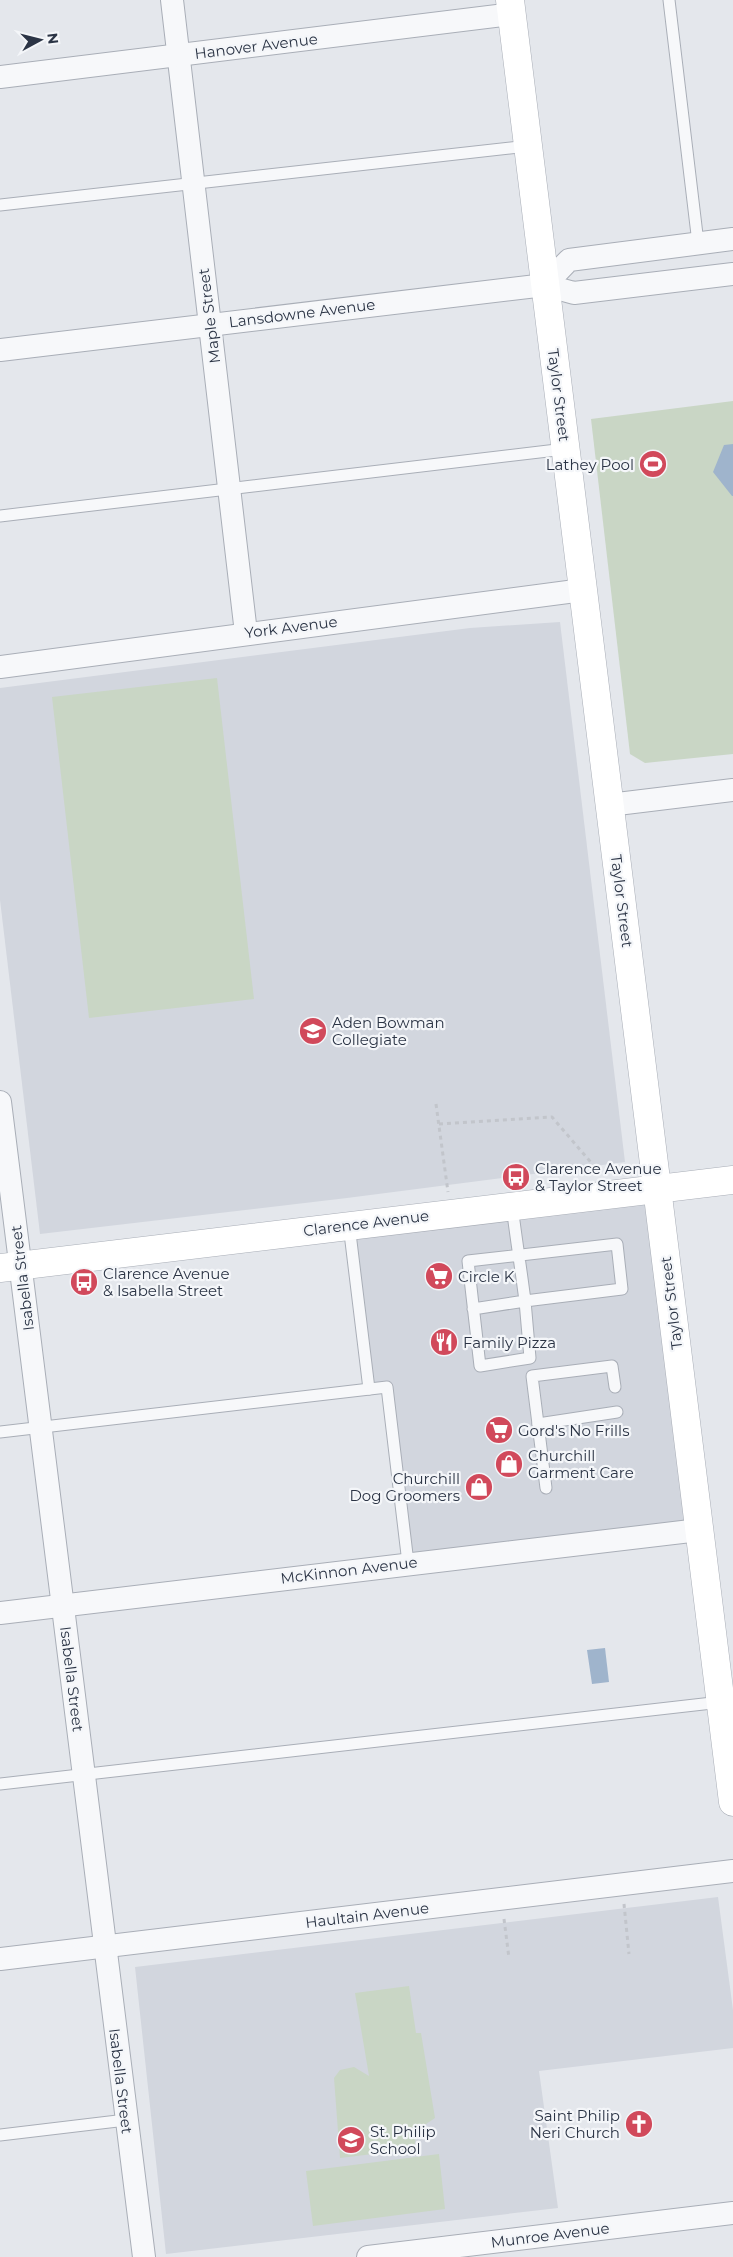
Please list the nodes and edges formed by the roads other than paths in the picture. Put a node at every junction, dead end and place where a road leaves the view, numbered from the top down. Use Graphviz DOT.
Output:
graph roads {
  1 [pos="172,0"];
  2 [pos="669,0"];
  3 [pos="511,7"];
  4 [pos="178,56"];
  5 [pos="0,77"];
  6 [pos="528,146"];
  7 [pos="193,184"];
  8 [pos="0,205"];
  9 [pos="733,239"];
  10 [pos="698,244"];
  11 [pos="733,274"];
  12 [pos="545,285"];
  13 [pos="210,324"];
  14 [pos="0,350"];
  15 [pos="566,449"];
  16 [pos="229,488"];
  17 [pos="0,516"];
  18 [pos="583,590"];
  19 [pos="246,633"];
  20 [pos="0,667"];
  21 [pos="733,790"];
  22 [pos="609,805"];
  23 [pos="1,1113"];
  24 [pos="733,1180"];
  25 [pos="657,1189"];
  26 [pos="512,1206"];
  27 [pos="348,1225"];
  28 [pos="519,1254"];
  29 [pos="10,1266"];
  30 [pos="525,1301"];
  31 [pos="473,1308"];
  32 [pos="530,1358"];
  33 [pos="532,1376"];
  34 [pos="615,1387"];
  35 [pos="369,1389"];
  36 [pos="617,1412"];
  37 [pos="538,1424"];
  38 [pos="40,1427"];
  39 [pos="0,1432"];
  40 [pos="546,1488"];
  41 [pos="699,1530"];
  42 [pos="408,1563"];
  43 [pos="63,1605"];
  44 [pos="0,1613"];
  45 [pos="725,1668"];
  46 [pos="720,1702"];
  47 [pos="84,1774"];
  48 [pos="0,1784"];
  49 [pos="733,1802"];
  50 [pos="733,1871"];
  51 [pos="104,1947"];
  52 [pos="0,1959"];
  53 [pos="126,2120"];
  54 [pos="0,2135"];
  55 [pos="733,2213"];
  56 [pos="144,2257"];
  57 [pos="368,2257"];
  1 -- 4 [label="street, Maple Street"];
  2 -- 10 [label="lane"];
  3 -- 4 [label="street, Hanover Avenue"];
  3 -- 6 [label="main road, Taylor Street"];
  4 -- 5 [label="street, Hanover Avenue"];
  4 -- 7 [label="street, Maple Street"];
  6 -- 7 [label="lane"];
  6 -- 12 [label="main road, Taylor Street"];
  7 -- 8 [label="lane"];
  7 -- 13 [label="street, Maple Street"];
  9 -- 10 [label="street"];
  10 -- 12 [label="street"];
  11 -- 12 [label="street, Lansdowne Avenue"];
  12 -- 13 [label="street, Lansdowne Avenue"];
  12 -- 15 [label="main road, Taylor Street"];
  13 -- 14 [label="street, Lansdowne Avenue"];
  13 -- 16 [label="street, Maple Street"];
  15 -- 16 [label="lane"];
  15 -- 18 [label="main road, Taylor Street"];
  16 -- 17 [label="lane"];
  16 -- 19 [label="street, Maple Street"];
  18 -- 19 [label="street, York Avenue"];
  18 -- 22 [label="main road, Taylor Street"];
  19 -- 20 [label="street, York Avenue"];
  21 -- 22 [label="street"];
  22 -- 25 [label="main road, Taylor Street"];
  23 -- 29 [label="street, Isabella Street"];
  24 -- 25 [label="main road, Clarence Avenue"];
  25 -- 26 [label="main road, Clarence Avenue"];
  25 -- 41 [label="main road, Taylor Street"];
  26 -- 27 [label="main road, Clarence Avenue"];
  26 -- 28 [label="lane"];
  27 -- 29 [label="main road, Clarence Avenue"];
  27 -- 35 [label="lane"];
  28 -- 30 [label="lane"];
  28 -- 30 [label="lane"];
  28 -- 31 [label="lane"];
  29 -- 38 [label="street, Isabella Street"];
  30 -- 31 [label="lane"];
  30 -- 32 [label="lane"];
  31 -- 32 [label="lane"];
  32 -- 33 [label="lane"];
  33 -- 34 [label="lane"];
  33 -- 37 [label="lane"];
  35 -- 38 [label="lane"];
  35 -- 42 [label="lane"];
  36 -- 37 [label="lane"];
  37 -- 40 [label="lane"];
  38 -- 39 [label="lane"];
  38 -- 43 [label="street, Isabella Street"];
  41 -- 42 [label="street, McKinnon Avenue"];
  41 -- 45 [label="main road, Taylor Street"];
  42 -- 43 [label="street, McKinnon Avenue"];
  43 -- 44 [label="street, McKinnon Avenue"];
  43 -- 47 [label="street, Isabella Street"];
  45 -- 46 [label="main road, Taylor Street"];
  46 -- 47 [label="lane"];
  46 -- 49 [label="main road, Taylor Street"];
  47 -- 48 [label="lane"];
  47 -- 51 [label="street, Isabella Street"];
  50 -- 51 [label="street, Haultain Avenue"];
  51 -- 52 [label="street, Haultain Avenue"];
  51 -- 53 [label="street, Isabella Street"];
  53 -- 54 [label="lane"];
  53 -- 56 [label="street, Isabella Street"];
  55 -- 57 [label="street, Munroe Avenue"];
}
